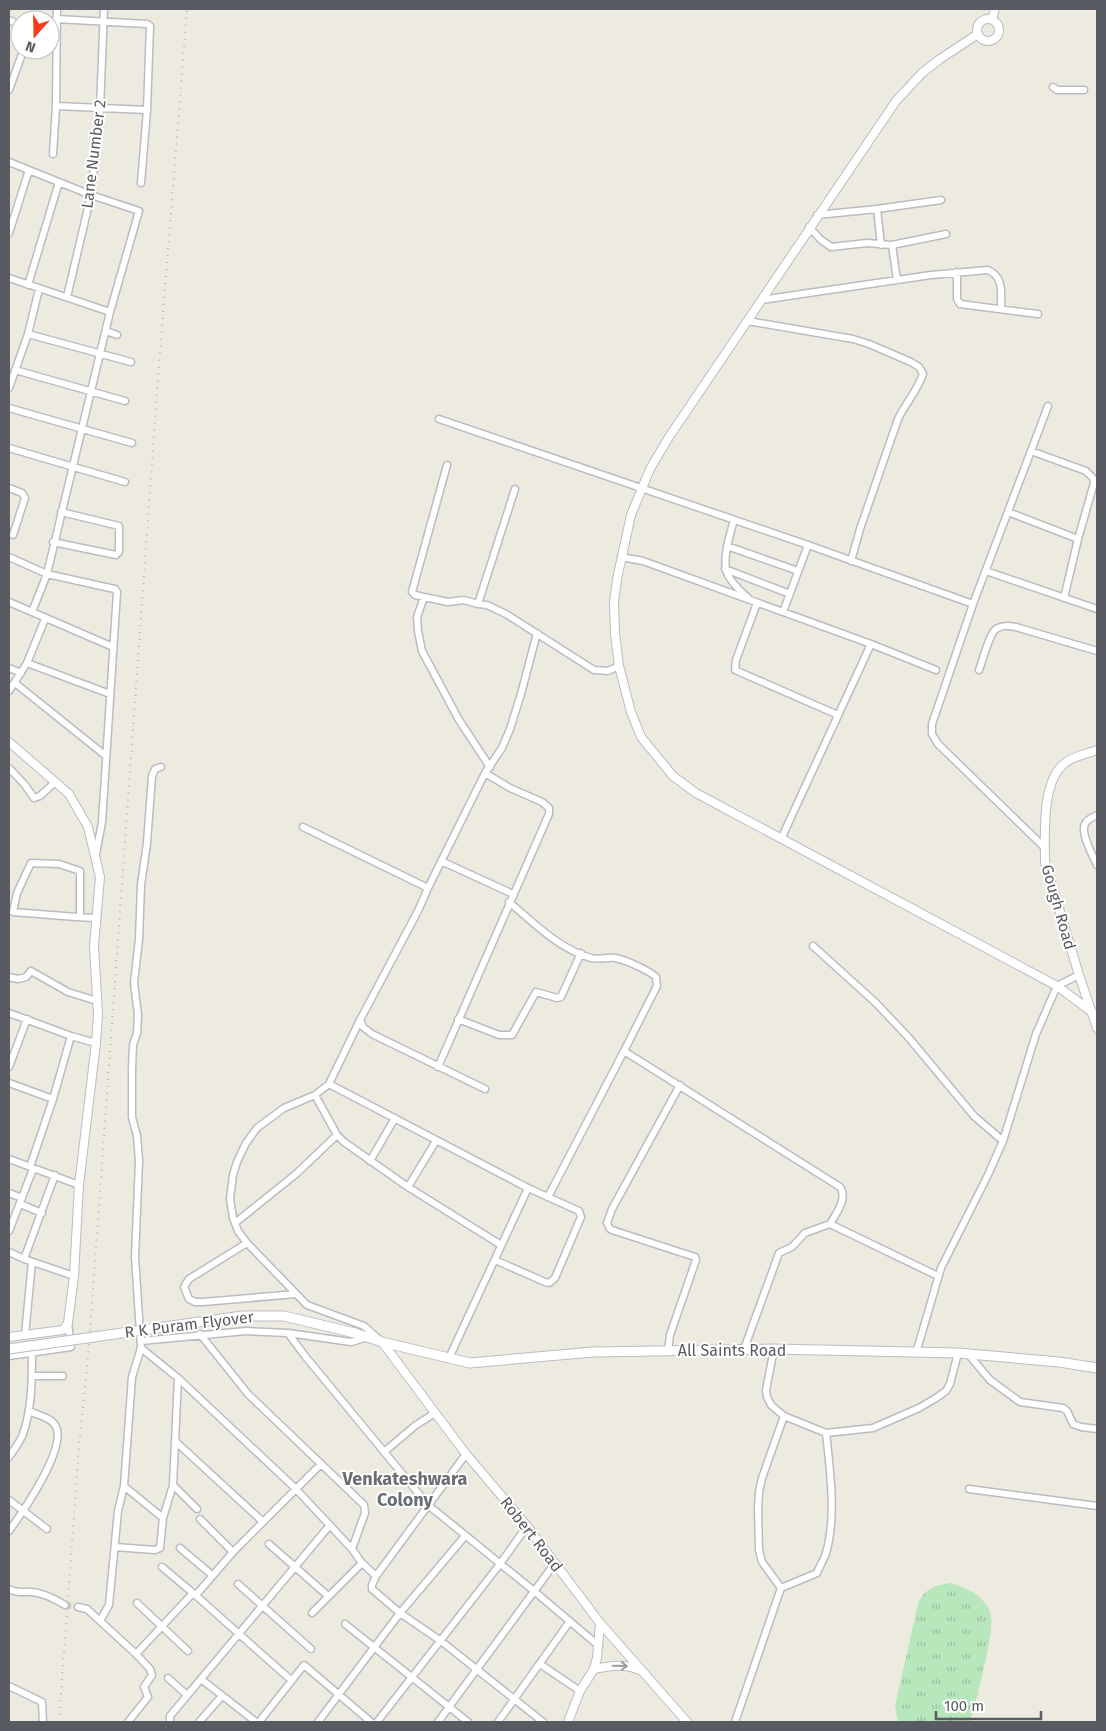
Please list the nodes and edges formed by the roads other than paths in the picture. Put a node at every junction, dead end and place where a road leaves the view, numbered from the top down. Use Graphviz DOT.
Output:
graph roads {
  1 [pos="104,9"];
  2 [pos="995,9"];
  3 [pos="60,19"];
  4 [pos="992,20"];
  5 [pos="103,22"];
  6 [pos="978,34"];
  7 [pos="20,60"];
  8 [pos="54,60"];
  9 [pos="1053,87"];
  10 [pos="9,90"];
  11 [pos="1084,90"];
  12 [pos="56,106"];
  13 [pos="100,108"];
  14 [pos="146,110"];
  15 [pos="53,154"];
  16 [pos="9,162"];
  17 [pos="29,170"];
  18 [pos="59,182"];
  19 [pos="141,183"];
  20 [pos="91,195"];
  21 [pos="940,200"];
  22 [pos="877,209"];
  23 [pos="817,215"];
  24 [pos="809,228"];
  25 [pos="9,233"];
  26 [pos="946,234"];
  27 [pos="881,245"];
  28 [pos="892,246"];
  29 [pos="957,272"];
  30 [pos="9,278"];
  31 [pos="897,280"];
  32 [pos="28,285"];
  33 [pos="39,289"];
  34 [pos="67,297"];
  35 [pos="761,300"];
  36 [pos="1001,308"];
  37 [pos="110,312"];
  38 [pos="1038,314"];
  39 [pos="748,321"];
  40 [pos="106,331"];
  41 [pos="28,334"];
  42 [pos="117,334"];
  43 [pos="100,354"];
  44 [pos="131,362"];
  45 [pos="15,370"];
  46 [pos="9,388"];
  47 [pos="91,391"];
  48 [pos="125,401"];
  49 [pos="1048,406"];
  50 [pos="9,408"];
  51 [pos="439,419"];
  52 [pos="81,428"];
  53 [pos="132,443"];
  54 [pos="9,448"];
  55 [pos="1031,451"];
  56 [pos="447,465"];
  57 [pos="72,468"];
  58 [pos="125,482"];
  59 [pos="9,488"];
  60 [pos="516,489"];
  61 [pos="642,489"];
  62 [pos="61,512"];
  63 [pos="1008,512"];
  64 [pos="734,520"];
  65 [pos="13,535"];
  66 [pos="1078,539"];
  67 [pos="54,542"];
  68 [pos="727,546"];
  69 [pos="808,546"];
  70 [pos="9,557"];
  71 [pos="621,557"];
  72 [pos="851,561"];
  73 [pos="725,569"];
  74 [pos="798,571"];
  75 [pos="986,571"];
  76 [pos="47,574"];
  77 [pos="790,594"];
  78 [pos="424,597"];
  79 [pos="1064,598"];
  80 [pos="9,602"];
  81 [pos="754,602"];
  82 [pos="478,604"];
  83 [pos="973,604"];
  84 [pos="1097,609"];
  85 [pos="32,612"];
  86 [pos="783,612"];
  87 [pos="45,618"];
  88 [pos="537,633"];
  89 [pos="871,644"];
  90 [pos="113,647"];
  91 [pos="1097,651"];
  92 [pos="28,663"];
  93 [pos="619,666"];
  94 [pos="9,668"];
  95 [pos="936,670"];
  96 [pos="979,670"];
  97 [pos="21,673"];
  98 [pos="15,683"];
  99 [pos="9,692"];
  100 [pos="110,694"];
  101 [pos="838,714"];
  102 [pos="9,742"];
  103 [pos="1097,750"];
  104 [pos="106,756"];
  105 [pos="490,766"];
  106 [pos="161,767"];
  107 [pos="9,768"];
  108 [pos="485,774"];
  109 [pos="55,782"];
  110 [pos="1097,815"];
  111 [pos="303,828"];
  112 [pos="781,839"];
  113 [pos="1045,848"];
  114 [pos="96,854"];
  115 [pos="441,861"];
  116 [pos="1097,866"];
  117 [pos="428,888"];
  118 [pos="512,894"];
  119 [pos="509,902"];
  120 [pos="80,917"];
  121 [pos="96,918"];
  122 [pos="813,946"];
  123 [pos="581,953"];
  124 [pos="1079,975"];
  125 [pos="9,977"];
  126 [pos="1057,986"];
  127 [pos="97,1001"];
  128 [pos="1092,1012"];
  129 [pos="9,1013"];
  130 [pos="27,1019"];
  131 [pos="458,1019"];
  132 [pos="360,1020"];
  133 [pos="1097,1028"];
  134 [pos="71,1036"];
  135 [pos="96,1043"];
  136 [pos="624,1051"];
  137 [pos="9,1067"];
  138 [pos="438,1067"];
  139 [pos="9,1083"];
  140 [pos="329,1084"];
  141 [pos="680,1085"];
  142 [pos="485,1088"];
  143 [pos="315,1095"];
  144 [pos="53,1099"];
  145 [pos="396,1118"];
  146 [pos="338,1135"];
  147 [pos="436,1141"];
  148 [pos="1003,1141"];
  149 [pos="9,1159"];
  150 [pos="370,1161"];
  151 [pos="32,1168"];
  152 [pos="55,1175"];
  153 [pos="79,1185"];
  154 [pos="408,1187"];
  155 [pos="528,1188"];
  156 [pos="9,1193"];
  157 [pos="548,1197"];
  158 [pos="21,1201"];
  159 [pos="42,1213"];
  160 [pos="235,1223"];
  161 [pos="830,1224"];
  162 [pos="9,1231"];
  163 [pos="247,1244"];
  164 [pos="501,1245"];
  165 [pos="9,1252"];
  166 [pos="24,1259"];
  167 [pos="495,1260"];
  168 [pos="32,1262"];
  169 [pos="74,1276"];
  170 [pos="938,1276"];
  171 [pos="296,1294"];
  172 [pos="68,1323"];
  173 [pos="288,1332"];
  174 [pos="200,1334"];
  175 [pos="25,1335"];
  176 [pos="369,1336"];
  177 [pos="9,1337"];
  178 [pos="141,1341"];
  179 [pos="382,1342"];
  180 [pos="141,1348"];
  181 [pos="9,1349"];
  182 [pos="774,1349"];
  183 [pos="668,1350"];
  184 [pos="744,1350"];
  185 [pos="32,1352"];
  186 [pos="916,1353"];
  187 [pos="958,1353"];
  188 [pos="970,1355"];
  189 [pos="9,1356"];
  190 [pos="449,1358"];
  191 [pos="1097,1368"];
  192 [pos="32,1376"];
  193 [pos="63,1376"];
  194 [pos="178,1378"];
  195 [pos="28,1411"];
  196 [pos="435,1413"];
  197 [pos="784,1416"];
  198 [pos="1097,1429"];
  199 [pos="826,1433"];
  200 [pos="175,1441"];
  201 [pos="384,1452"];
  202 [pos="466,1454"];
  203 [pos="9,1457"];
  204 [pos="320,1464"];
  205 [pos="124,1486"];
  206 [pos="173,1486"];
  207 [pos="295,1488"];
  208 [pos="969,1488"];
  209 [pos="9,1500"];
  210 [pos="428,1505"];
  211 [pos="1097,1506"];
  212 [pos="197,1509"];
  213 [pos="23,1511"];
  214 [pos="163,1518"];
  215 [pos="200,1519"];
  216 [pos="262,1521"];
  217 [pos="330,1525"];
  218 [pos="527,1526"];
  219 [pos="47,1529"];
  220 [pos="9,1531"];
  221 [pos="465,1536"];
  222 [pos="269,1544"];
  223 [pos="115,1547"];
  224 [pos="180,1548"];
  225 [pos="352,1549"];
  226 [pos="233,1552"];
  227 [pos="362,1563"];
  228 [pos="555,1563"];
  229 [pos="500,1564"];
  230 [pos="162,1567"];
  231 [pos="295,1567"];
  232 [pos="212,1575"];
  233 [pos="376,1576"];
  234 [pos="238,1584"];
  235 [pos="781,1588"];
  236 [pos="9,1589"];
  237 [pos="534,1591"];
  238 [pos="195,1594"];
  239 [pos="328,1596"];
  240 [pos="137,1603"];
  241 [pos="65,1605"];
  242 [pos="262,1606"];
  243 [pos="78,1607"];
  244 [pos="312,1613"];
  245 [pos="400,1613"];
  246 [pos="100,1621"];
  247 [pos="570,1622"];
  248 [pos="600,1622"];
  249 [pos="345,1624"];
  250 [pos="162,1626"];
  251 [pos="240,1633"];
  252 [pos="441,1642"];
  253 [pos="599,1646"];
  254 [pos="375,1648"];
  255 [pos="311,1649"];
  256 [pos="188,1651"];
  257 [pos="136,1654"];
  258 [pos="540,1664"];
  259 [pos="476,1669"];
  260 [pos="594,1669"];
  261 [pos="644,1672"];
  262 [pos="168,1678"];
  263 [pos="412,1678"];
  264 [pos="201,1679"];
  265 [pos="291,1680"];
  266 [pos="9,1686"];
  267 [pos="580,1691"];
  268 [pos="187,1695"];
  269 [pos="222,1696"];
  270 [pos="338,1696"];
  271 [pos="516,1699"];
  272 [pos="449,1708"];
  273 [pos="43,1722"];
  274 [pos="128,1722"];
  275 [pos="170,1722"];
  276 [pos="199,1722"];
  277 [pos="258,1722"];
  278 [pos="318,1722"];
  279 [pos="371,1722"];
  280 [pos="378,1722"];
  281 [pos="438,1722"];
  282 [pos="468,1722"];
  283 [pos="498,1722"];
  284 [pos="543,1722"];
  285 [pos="568,1722"];
  286 [pos="687,1722"];
  287 [pos="735,1722"];
  1 -- 5 [label="street, Lane Number 2"];
  2 -- 4 [label="street"];
  3 -- 5 [label="street"];
  4 -- 6 [label="street"];
  4 -- 6 [label="street"];
  5 -- 13 [label="street, Lane Number 2"];
  5 -- 14 [label="street"];
  6 -- 23 [label="street"];
  7 -- 10 [label="street"];
  8 -- 12 [label="street"];
  9 -- 11 [label="street"];
  12 -- 13 [label="street"];
  12 -- 15 [label="street"];
  13 -- 14 [label="street"];
  13 -- 20 [label="street, Lane Number 2"];
  14 -- 19 [label="street"];
  16 -- 17 [label="street"];
  17 -- 18 [label="street"];
  17 -- 25 [label="street"];
  18 -- 20 [label="street"];
  18 -- 32 [label="street"];
  20 -- 34 [label="street, Lane Number 2"];
  20 -- 37 [label="street"];
  21 -- 22 [label="street"];
  22 -- 23 [label="street"];
  22 -- 27 [label="street"];
  23 -- 24 [label="street"];
  24 -- 27 [label="street"];
  24 -- 35 [label="street"];
  26 -- 28 [label="street"];
  27 -- 28 [label="street"];
  28 -- 31 [label="street"];
  29 -- 31 [label="street"];
  29 -- 36 [label="street"];
  29 -- 36 [label="street"];
  30 -- 32 [label="street"];
  31 -- 35 [label="street"];
  32 -- 33 [label="street"];
  33 -- 34 [label="street"];
  33 -- 41 [label="street"];
  34 -- 37 [label="street"];
  35 -- 39 [label="street"];
  36 -- 38 [label="street"];
  37 -- 40 [label="street"];
  39 -- 61 [label="street"];
  39 -- 72 [label="street"];
  40 -- 42 [label="street"];
  40 -- 43 [label="street"];
  41 -- 43 [label="street"];
  41 -- 45 [label="street"];
  43 -- 44 [label="street"];
  43 -- 47 [label="street"];
  45 -- 46 [label="street"];
  45 -- 47 [label="street"];
  47 -- 48 [label="street"];
  47 -- 52 [label="street"];
  49 -- 55 [label="street"];
  50 -- 52 [label="street"];
  51 -- 61 [label="street"];
  52 -- 53 [label="street"];
  52 -- 57 [label="street"];
  54 -- 57 [label="street"];
  55 -- 63 [label="street"];
  55 -- 66 [label="street"];
  56 -- 78 [label="street"];
  57 -- 58 [label="street"];
  57 -- 62 [label="street"];
  59 -- 65 [label="street"];
  60 -- 82 [label="street"];
  61 -- 64 [label="street"];
  61 -- 71 [label="street"];
  62 -- 67 [label="street"];
  62 -- 67 [label="street"];
  63 -- 66 [label="street"];
  63 -- 75 [label="street"];
  64 -- 68 [label="street"];
  64 -- 69 [label="street"];
  66 -- 79 [label="street"];
  67 -- 76 [label="street"];
  68 -- 73 [label="street"];
  68 -- 74 [label="street"];
  69 -- 72 [label="street"];
  69 -- 74 [label="street"];
  70 -- 76 [label="street"];
  71 -- 81 [label="street"];
  71 -- 93 [label="street"];
  72 -- 83 [label="street"];
  73 -- 77 [label="street"];
  73 -- 81 [label="street"];
  74 -- 77 [label="street"];
  75 -- 79 [label="street"];
  75 -- 83 [label="street"];
  76 -- 85 [label="street"];
  76 -- 90 [label="street"];
  77 -- 86 [label="street"];
  78 -- 82 [label="street"];
  78 -- 105 [label="street"];
  79 -- 84 [label="street"];
  80 -- 85 [label="street"];
  81 -- 86 [label="street"];
  81 -- 101 [label="street"];
  82 -- 88 [label="street"];
  83 -- 113 [label="street"];
  85 -- 87 [label="street"];
  86 -- 89 [label="street"];
  87 -- 90 [label="street"];
  87 -- 92 [label="street"];
  88 -- 93 [label="street"];
  88 -- 105 [label="street"];
  89 -- 95 [label="street"];
  89 -- 101 [label="street"];
  90 -- 100 [label="street"];
  91 -- 96 [label="street"];
  92 -- 97 [label="street"];
  92 -- 100 [label="street"];
  93 -- 112 [label="street"];
  94 -- 97 [label="street"];
  97 -- 98 [label="street"];
  98 -- 99 [label="street"];
  98 -- 104 [label="street"];
  100 -- 104 [label="street"];
  101 -- 112 [label="street"];
  102 -- 109 [label="street"];
  103 -- 113 [label="street, Gough Road"];
  104 -- 114 [label="street"];
  105 -- 108 [label="street"];
  106 -- 178 [label="street"];
  107 -- 109 [label="street"];
  108 -- 115 [label="street"];
  108 -- 118 [label="street"];
  109 -- 114 [label="street"];
  110 -- 116 [label="street"];
  111 -- 117 [label="street"];
  112 -- 126 [label="street"];
  113 -- 124 [label="street, Gough Road"];
  114 -- 121 [label="street"];
  115 -- 117 [label="street"];
  115 -- 118 [label="street"];
  117 -- 132 [label="street"];
  118 -- 119 [label="street"];
  119 -- 123 [label="street"];
  119 -- 131 [label="street"];
  120 -- 120 [label="street"];
  120 -- 121 [label="street"];
  121 -- 127 [label="street"];
  122 -- 148 [label="street"];
  123 -- 131 [label="street"];
  123 -- 136 [label="street"];
  124 -- 126 [label="street"];
  124 -- 128 [label="street, Gough Road"];
  125 -- 127 [label="street"];
  126 -- 128 [label="street"];
  126 -- 148 [label="street"];
  127 -- 135 [label="street"];
  128 -- 133 [label="street, Gough Road"];
  129 -- 130 [label="street"];
  130 -- 134 [label="street"];
  130 -- 137 [label="street"];
  131 -- 138 [label="street"];
  132 -- 138 [label="street"];
  132 -- 140 [label="street"];
  134 -- 135 [label="street"];
  134 -- 144 [label="street"];
  135 -- 153 [label="street"];
  136 -- 141 [label="street"];
  136 -- 157 [label="street"];
  138 -- 142 [label="street"];
  139 -- 144 [label="street"];
  140 -- 143 [label="street"];
  140 -- 145 [label="street"];
  141 -- 161 [label="street"];
  141 -- 183 [label="street"];
  143 -- 146 [label="street"];
  143 -- 160 [label="street"];
  144 -- 151 [label="street"];
  145 -- 147 [label="street"];
  145 -- 150 [label="street"];
  146 -- 150 [label="street"];
  146 -- 160 [label="street"];
  147 -- 154 [label="street"];
  147 -- 155 [label="street"];
  148 -- 170 [label="street"];
  149 -- 151 [label="street"];
  150 -- 154 [label="street"];
  151 -- 152 [label="street"];
  151 -- 158 [label="street"];
  152 -- 153 [label="street"];
  152 -- 159 [label="street"];
  153 -- 169 [label="street"];
  154 -- 164 [label="street"];
  155 -- 157 [label="street"];
  155 -- 164 [label="street"];
  156 -- 158 [label="street"];
  157 -- 167 [label="street"];
  158 -- 159 [label="street"];
  158 -- 162 [label="street"];
  159 -- 166 [label="street"];
  160 -- 163 [label="street"];
  161 -- 170 [label="street"];
  161 -- 184 [label="street"];
  163 -- 171 [label="street"];
  163 -- 171 [label="street"];
  164 -- 167 [label="street"];
  165 -- 166 [label="street"];
  166 -- 168 [label="street"];
  167 -- 190 [label="street"];
  168 -- 169 [label="street"];
  168 -- 175 [label="street"];
  169 -- 172 [label="street"];
  170 -- 186 [label="street"];
  171 -- 179 [label="street"];
  172 -- 175 [label="street"];
  172 -- 185 [label="street"];
  173 -- 174 [label="street"];
  173 -- 176 [label="street"];
  173 -- 201 [label="street"];
  174 -- 178 [label="street"];
  174 -- 204 [label="street"];
  175 -- 177 [label="street"];
  176 -- 179 [label="main road, All Saints Road"];
  176 -- 181 [label="main road, R K Puram Flyover, bridge"];
  178 -- 180 [label="street"];
  179 -- 190 [label="main road, All Saints Road"];
  179 -- 196 [label="street, Robert Road"];
  180 -- 194 [label="street"];
  180 -- 205 [label="street"];
  182 -- 184 [label="main road, All Saints Road"];
  182 -- 186 [label="main road, All Saints Road"];
  182 -- 197 [label="street"];
  183 -- 184 [label="main road, All Saints Road"];
  183 -- 190 [label="main road, All Saints Road"];
  185 -- 189 [label="street"];
  185 -- 192 [label="street"];
  186 -- 187 [label="main road, All Saints Road"];
  187 -- 188 [label="main road, All Saints Road"];
  187 -- 199 [label="street"];
  188 -- 191 [label="main road, All Saints Road"];
  188 -- 198 [label="street"];
  192 -- 193 [label="street"];
  192 -- 195 [label="street"];
  194 -- 200 [label="street"];
  194 -- 207 [label="street"];
  195 -- 203 [label="street"];
  195 -- 213 [label="street"];
  196 -- 201 [label="street"];
  196 -- 202 [label="street, Robert Road"];
  197 -- 199 [label="street"];
  197 -- 235 [label="street"];
  199 -- 235 [label="street"];
  200 -- 206 [label="street"];
  200 -- 216 [label="street"];
  201 -- 210 [label="street"];
  202 -- 210 [label="street"];
  202 -- 218 [label="street, Robert Road"];
  204 -- 207 [label="street"];
  204 -- 225 [label="street"];
  205 -- 214 [label="street"];
  205 -- 223 [label="street"];
  206 -- 212 [label="street"];
  206 -- 214 [label="street"];
  207 -- 216 [label="street"];
  207 -- 217 [label="street"];
  208 -- 211 [label="street"];
  209 -- 213 [label="street"];
  210 -- 221 [label="street"];
  210 -- 233 [label="street"];
  213 -- 219 [label="street"];
  213 -- 220 [label="street"];
  214 -- 223 [label="street"];
  215 -- 226 [label="street"];
  216 -- 226 [label="street"];
  217 -- 225 [label="street"];
  217 -- 231 [label="street"];
  218 -- 228 [label="street, Robert Road"];
  218 -- 229 [label="street"];
  221 -- 229 [label="street"];
  221 -- 245 [label="street"];
  222 -- 231 [label="street"];
  223 -- 246 [label="street"];
  224 -- 232 [label="street"];
  225 -- 227 [label="street"];
  226 -- 232 [label="street"];
  227 -- 233 [label="street"];
  227 -- 239 [label="street"];
  228 -- 237 [label="street"];
  228 -- 248 [label="street, Robert Road"];
  229 -- 237 [label="street"];
  229 -- 252 [label="street"];
  230 -- 238 [label="street"];
  231 -- 239 [label="street"];
  231 -- 242 [label="street"];
  232 -- 238 [label="street"];
  233 -- 245 [label="street"];
  234 -- 242 [label="street"];
  235 -- 287 [label="street"];
  236 -- 241 [label="street"];
  237 -- 247 [label="street"];
  237 -- 259 [label="street"];
  238 -- 250 [label="street"];
  238 -- 251 [label="street"];
  239 -- 244 [label="street"];
  240 -- 250 [label="street"];
  242 -- 251 [label="street"];
  242 -- 255 [label="street"];
  243 -- 246 [label="street"];
  245 -- 252 [label="street"];
  245 -- 254 [label="street"];
  246 -- 257 [label="street"];
  247 -- 253 [label="street"];
  247 -- 258 [label="street"];
  248 -- 253 [label="street"];
  248 -- 261 [label="street, Robert Road"];
  249 -- 254 [label="street"];
  250 -- 256 [label="street"];
  250 -- 257 [label="street"];
  251 -- 264 [label="street"];
  251 -- 265 [label="street"];
  252 -- 259 [label="street"];
  252 -- 263 [label="street"];
  253 -- 260 [label="street"];
  254 -- 263 [label="street"];
  254 -- 270 [label="street"];
  257 -- 274 [label="street"];
  258 -- 267 [label="street"];
  258 -- 271 [label="street"];
  259 -- 271 [label="street"];
  259 -- 272 [label="street"];
  260 -- 261 [label="street, one-way"];
  260 -- 267 [label="street"];
  261 -- 286 [label="street, Robert Road"];
  262 -- 268 [label="street"];
  263 -- 272 [label="street"];
  263 -- 280 [label="street"];
  264 -- 268 [label="street"];
  264 -- 269 [label="street"];
  265 -- 270 [label="street"];
  265 -- 277 [label="street"];
  266 -- 273 [label="street"];
  267 -- 285 [label="street"];
  268 -- 275 [label="street"];
  269 -- 276 [label="street"];
  269 -- 277 [label="street"];
  270 -- 278 [label="street"];
  270 -- 279 [label="street"];
  271 -- 283 [label="street"];
  271 -- 284 [label="street"];
  272 -- 281 [label="street"];
  272 -- 282 [label="street"];
}
